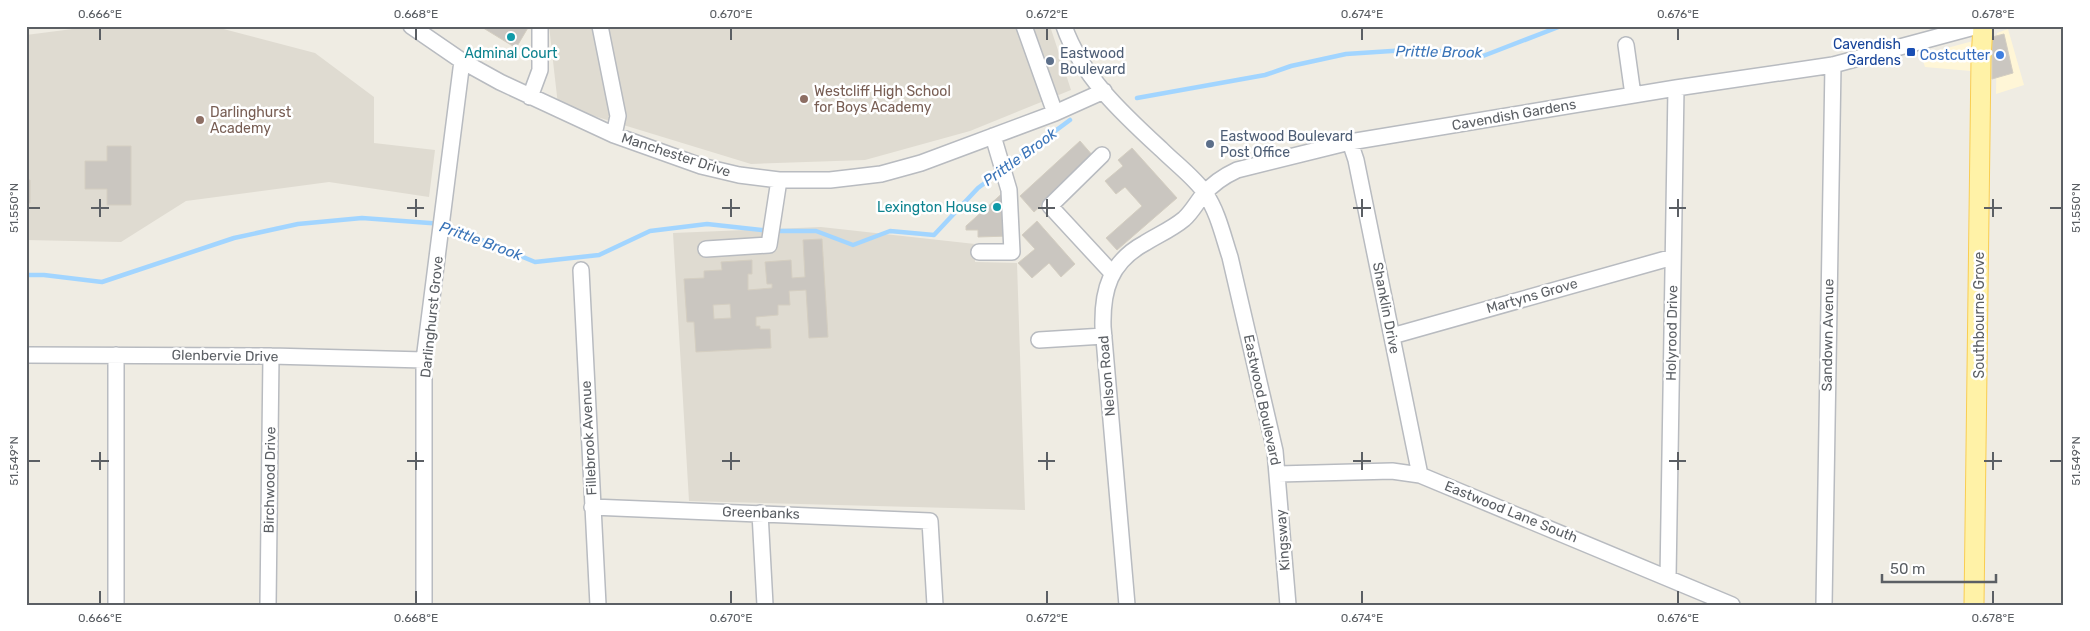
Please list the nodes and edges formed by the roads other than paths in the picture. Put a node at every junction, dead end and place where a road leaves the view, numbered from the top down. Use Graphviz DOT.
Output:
graph roads {
  1 [pos="411,26"];
  2 [pos="540,26"];
  3 [pos="600,26"];
  4 [pos="1024,26"];
  5 [pos="1064,26"];
  6 [pos="1978,26"];
  7 [pos="1983,26"];
  8 [pos="1626,45"];
  9 [pos="462,60"];
  10 [pos="1833,65"];
  11 [pos="1676,88"];
  12 [pos="1104,91"];
  13 [pos="1633,95"];
  14 [pos="530,98"];
  15 [pos="1055,113"];
  16 [pos="614,135"];
  17 [pos="993,136"];
  18 [pos="1350,142"];
  19 [pos="1102,155"];
  20 [pos="779,180"];
  21 [pos="1205,193"];
  22 [pos="706,249"];
  23 [pos="979,252"];
  24 [pos="1673,257"];
  25 [pos="581,270"];
  26 [pos="1112,272"];
  27 [pos="1104,336"];
  28 [pos="1392,336"];
  29 [pos="1039,340"];
  30 [pos="26,355"];
  31 [pos="116,355"];
  32 [pos="271,356"];
  33 [pos="424,360"];
  34 [pos="1278,474"];
  35 [pos="1420,475"];
  36 [pos="592,506"];
  37 [pos="760,513"];
  38 [pos="1668,578"];
  39 [pos="116,605"];
  40 [pos="268,605"];
  41 [pos="424,605"];
  42 [pos="598,605"];
  43 [pos="765,605"];
  44 [pos="935,605"];
  45 [pos="1127,605"];
  46 [pos="1288,605"];
  47 [pos="1732,605"];
  48 [pos="1824,605"];
  49 [pos="1974,605"];
  1 -- 9 [label="street, Manchester Drive"];
  2 -- 14 [label="street"];
  3 -- 16 [label="street"];
  4 -- 15 [label="street"];
  5 -- 12 [label="street, Eastwood Boulevard"];
  6 -- 10 [label="street, Cavendish Gardens"];
  7 -- 49 [label="main road, Southbourne Grove"];
  8 -- 13 [label="street"];
  9 -- 14 [label="street, Manchester Drive"];
  9 -- 33 [label="street, Darlinghurst Grove"];
  10 -- 11 [label="street, Cavendish Gardens"];
  10 -- 48 [label="street, Sandown Avenue"];
  11 -- 13 [label="street, Cavendish Gardens"];
  11 -- 24 [label="street, Holyrood Drive"];
  12 -- 15 [label="street, Manchester Drive"];
  12 -- 21 [label="street, Eastwood Boulevard"];
  13 -- 18 [label="street, Cavendish Gardens"];
  14 -- 16 [label="street, Manchester Drive"];
  15 -- 17 [label="street, Manchester Drive"];
  16 -- 20 [label="street, Manchester Drive"];
  17 -- 20 [label="street, Manchester Drive"];
  17 -- 23 [label="street"];
  18 -- 21 [label="street, Cavendish Gardens"];
  18 -- 28 [label="street, Shanklin Drive"];
  19 -- 26 [label="street"];
  20 -- 22 [label="street"];
  21 -- 26 [label="street, Nelson Road"];
  21 -- 34 [label="street, Eastwood Boulevard"];
  24 -- 28 [label="street, Martyns Grove"];
  24 -- 38 [label="street, Holyrood Drive"];
  25 -- 36 [label="street, Fillebrook Avenue"];
  26 -- 27 [label="street, Nelson Road"];
  27 -- 29 [label="street"];
  27 -- 45 [label="street, Nelson Road"];
  28 -- 35 [label="street, Shanklin Drive"];
  30 -- 31 [label="street, Glenbervie Drive"];
  31 -- 32 [label="street, Glenbervie Drive"];
  31 -- 39 [label="street"];
  32 -- 33 [label="street, Glenbervie Drive"];
  32 -- 40 [label="street, Birchwood Drive"];
  33 -- 41 [label="street, Darlinghurst Grove"];
  34 -- 35 [label="street, Eastwood Lane South"];
  34 -- 46 [label="street, Kingsway"];
  35 -- 38 [label="street, Eastwood Lane South"];
  36 -- 37 [label="street, Greenbanks"];
  36 -- 42 [label="street, Fillebrook Avenue"];
  37 -- 43 [label="street"];
  37 -- 44 [label="street, Greenbanks"];
  38 -- 47 [label="street, Eastwood Lane South"];
}
